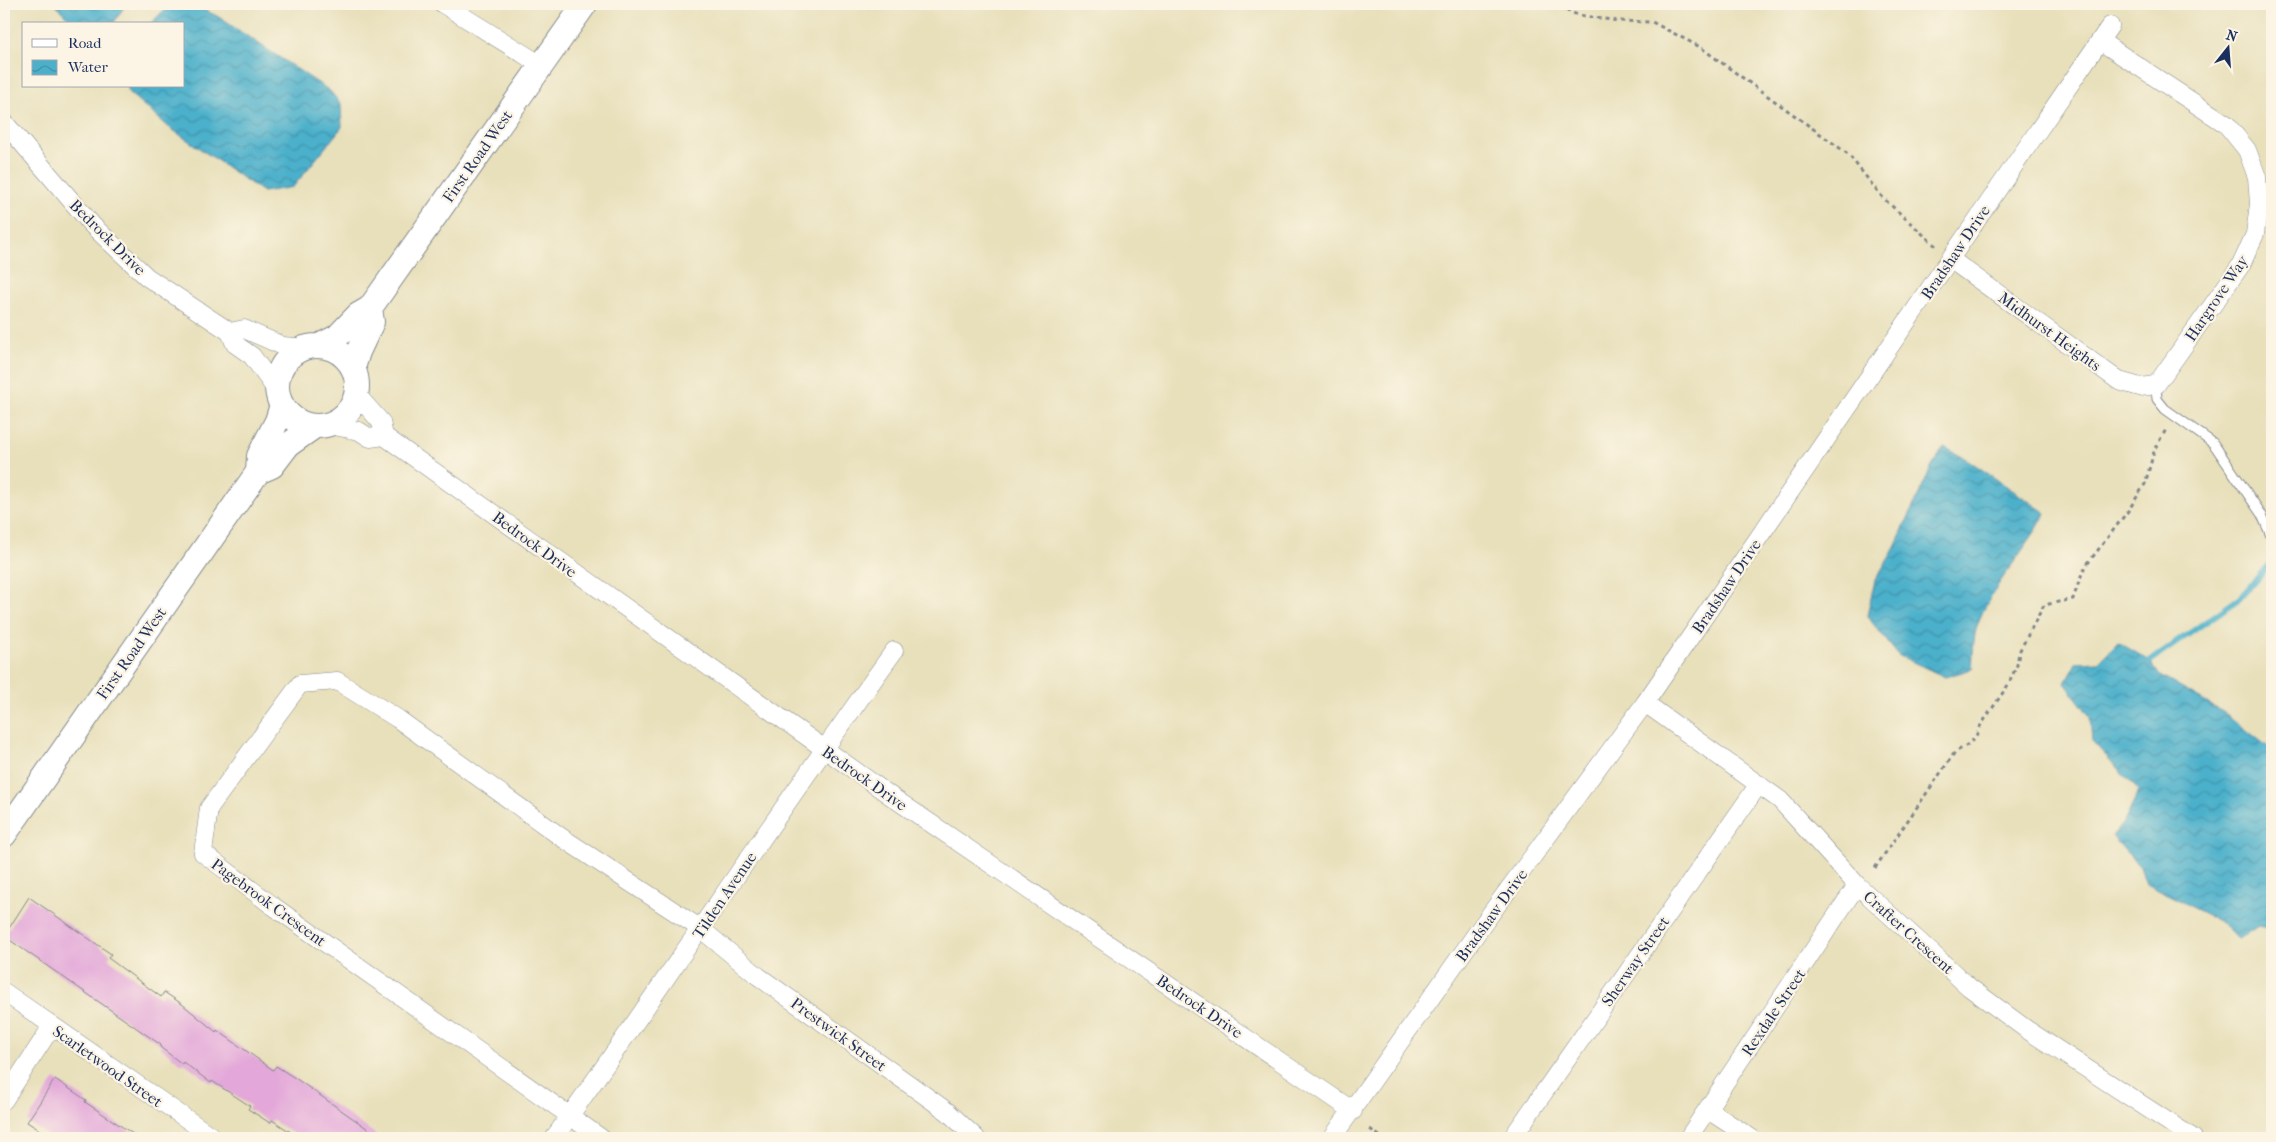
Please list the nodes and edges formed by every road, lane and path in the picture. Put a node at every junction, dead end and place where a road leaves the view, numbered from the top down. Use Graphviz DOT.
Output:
graph roads {
  1 [pos="443,4"];
  2 [pos="585,4"];
  3 [pos="1551,4"];
  4 [pos="2105,33"];
  5 [pos="541,66"];
  6 [pos="4,122"];
  7 [pos="1950,259"];
  8 [pos="370,308"];
  9 [pos="230,332"];
  10 [pos="312,347"];
  11 [pos="353,368"];
  12 [pos="2156,385"];
  13 [pos="357,395"];
  14 [pos="279,398"];
  15 [pos="2174,416"];
  16 [pos="322,426"];
  17 [pos="384,436"];
  18 [pos="258,472"];
  19 [pos="2272,538"];
  20 [pos="894,651"];
  21 [pos="1645,703"];
  22 [pos="824,748"];
  23 [pos="1759,784"];
  24 [pos="4,835"];
  25 [pos="1875,868"];
  26 [pos="1857,885"];
  27 [pos="701,929"];
  28 [pos="4,992"];
  29 [pos="52,1026"];
  30 [pos="4,1100"];
  31 [pos="1353,1110"];
  32 [pos="1708,1110"];
  33 [pos="570,1116"];
  34 [pos="1370,1130"];
  35 [pos="214,1138"];
  36 [pos="554,1138"];
  37 [pos="601,1138"];
  38 [pos="976,1138"];
  39 [pos="1332,1138"];
  40 [pos="1382,1138"];
  41 [pos="1512,1138"];
  42 [pos="1688,1138"];
  43 [pos="1751,1138"];
  44 [pos="2193,1138"];
  1 -- 5 [label="street"];
  2 -- 5 [label="street, First Road West"];
  3 -- 7 [label="path"];
  4 -- 7 [label="street, Bradshaw Drive"];
  4 -- 12 [label="street, Hargrove Way"];
  5 -- 8 [label="street, First Road West"];
  6 -- 9 [label="street, Bedrock Drive"];
  7 -- 12 [label="street, Midhurst Heights"];
  7 -- 21 [label="street, Bradshaw Drive"];
  8 -- 10 [label="street, First Road West"];
  8 -- 11 [label="street, First Road West"];
  9 -- 10 [label="street"];
  9 -- 14 [label="street, Bedrock Drive"];
  10 -- 11 [label="street"];
  10 -- 14 [label="street, First Road West"];
  11 -- 13 [label="street, First Road West"];
  12 -- 15 [label="lane"];
  13 -- 16 [label="street, First Road West"];
  13 -- 17 [label="street, Bedrock Drive"];
  14 -- 16 [label="street"];
  14 -- 18 [label="street, First Road West"];
  15 -- 19 [label="lane"];
  15 -- 25 [label="path"];
  16 -- 17 [label="street, Bedrock Drive"];
  16 -- 18 [label="street, First Road West"];
  17 -- 22 [label="street, Bedrock Drive"];
  18 -- 24 [label="street, First Road West"];
  20 -- 22 [label="street, Tilden Avenue"];
  21 -- 23 [label="street, Crafter Crescent"];
  21 -- 31 [label="street, Bradshaw Drive"];
  22 -- 27 [label="street, Tilden Avenue"];
  22 -- 31 [label="street, Bedrock Drive"];
  23 -- 26 [label="street, Crafter Crescent"];
  23 -- 41 [label="street, Sherway Street"];
  26 -- 32 [label="street, Rexdale Street"];
  26 -- 44 [label="street, Crafter Crescent"];
  27 -- 33 [label="street, Tilden Avenue"];
  27 -- 33 [label="street, Pagebrook Crescent"];
  27 -- 38 [label="street, Prestwick Street"];
  28 -- 29 [label="street, Scarletwood Street"];
  29 -- 30 [label="street"];
  29 -- 35 [label="street, Scarletwood Street"];
  31 -- 39 [label="street, Bradshaw Drive"];
  32 -- 42 [label="street, Rexdale Street"];
  32 -- 43 [label="street"];
  33 -- 36 [label="street, Tilden Avenue"];
  33 -- 37 [label="street"];
  34 -- 40 [label="path"];
}
